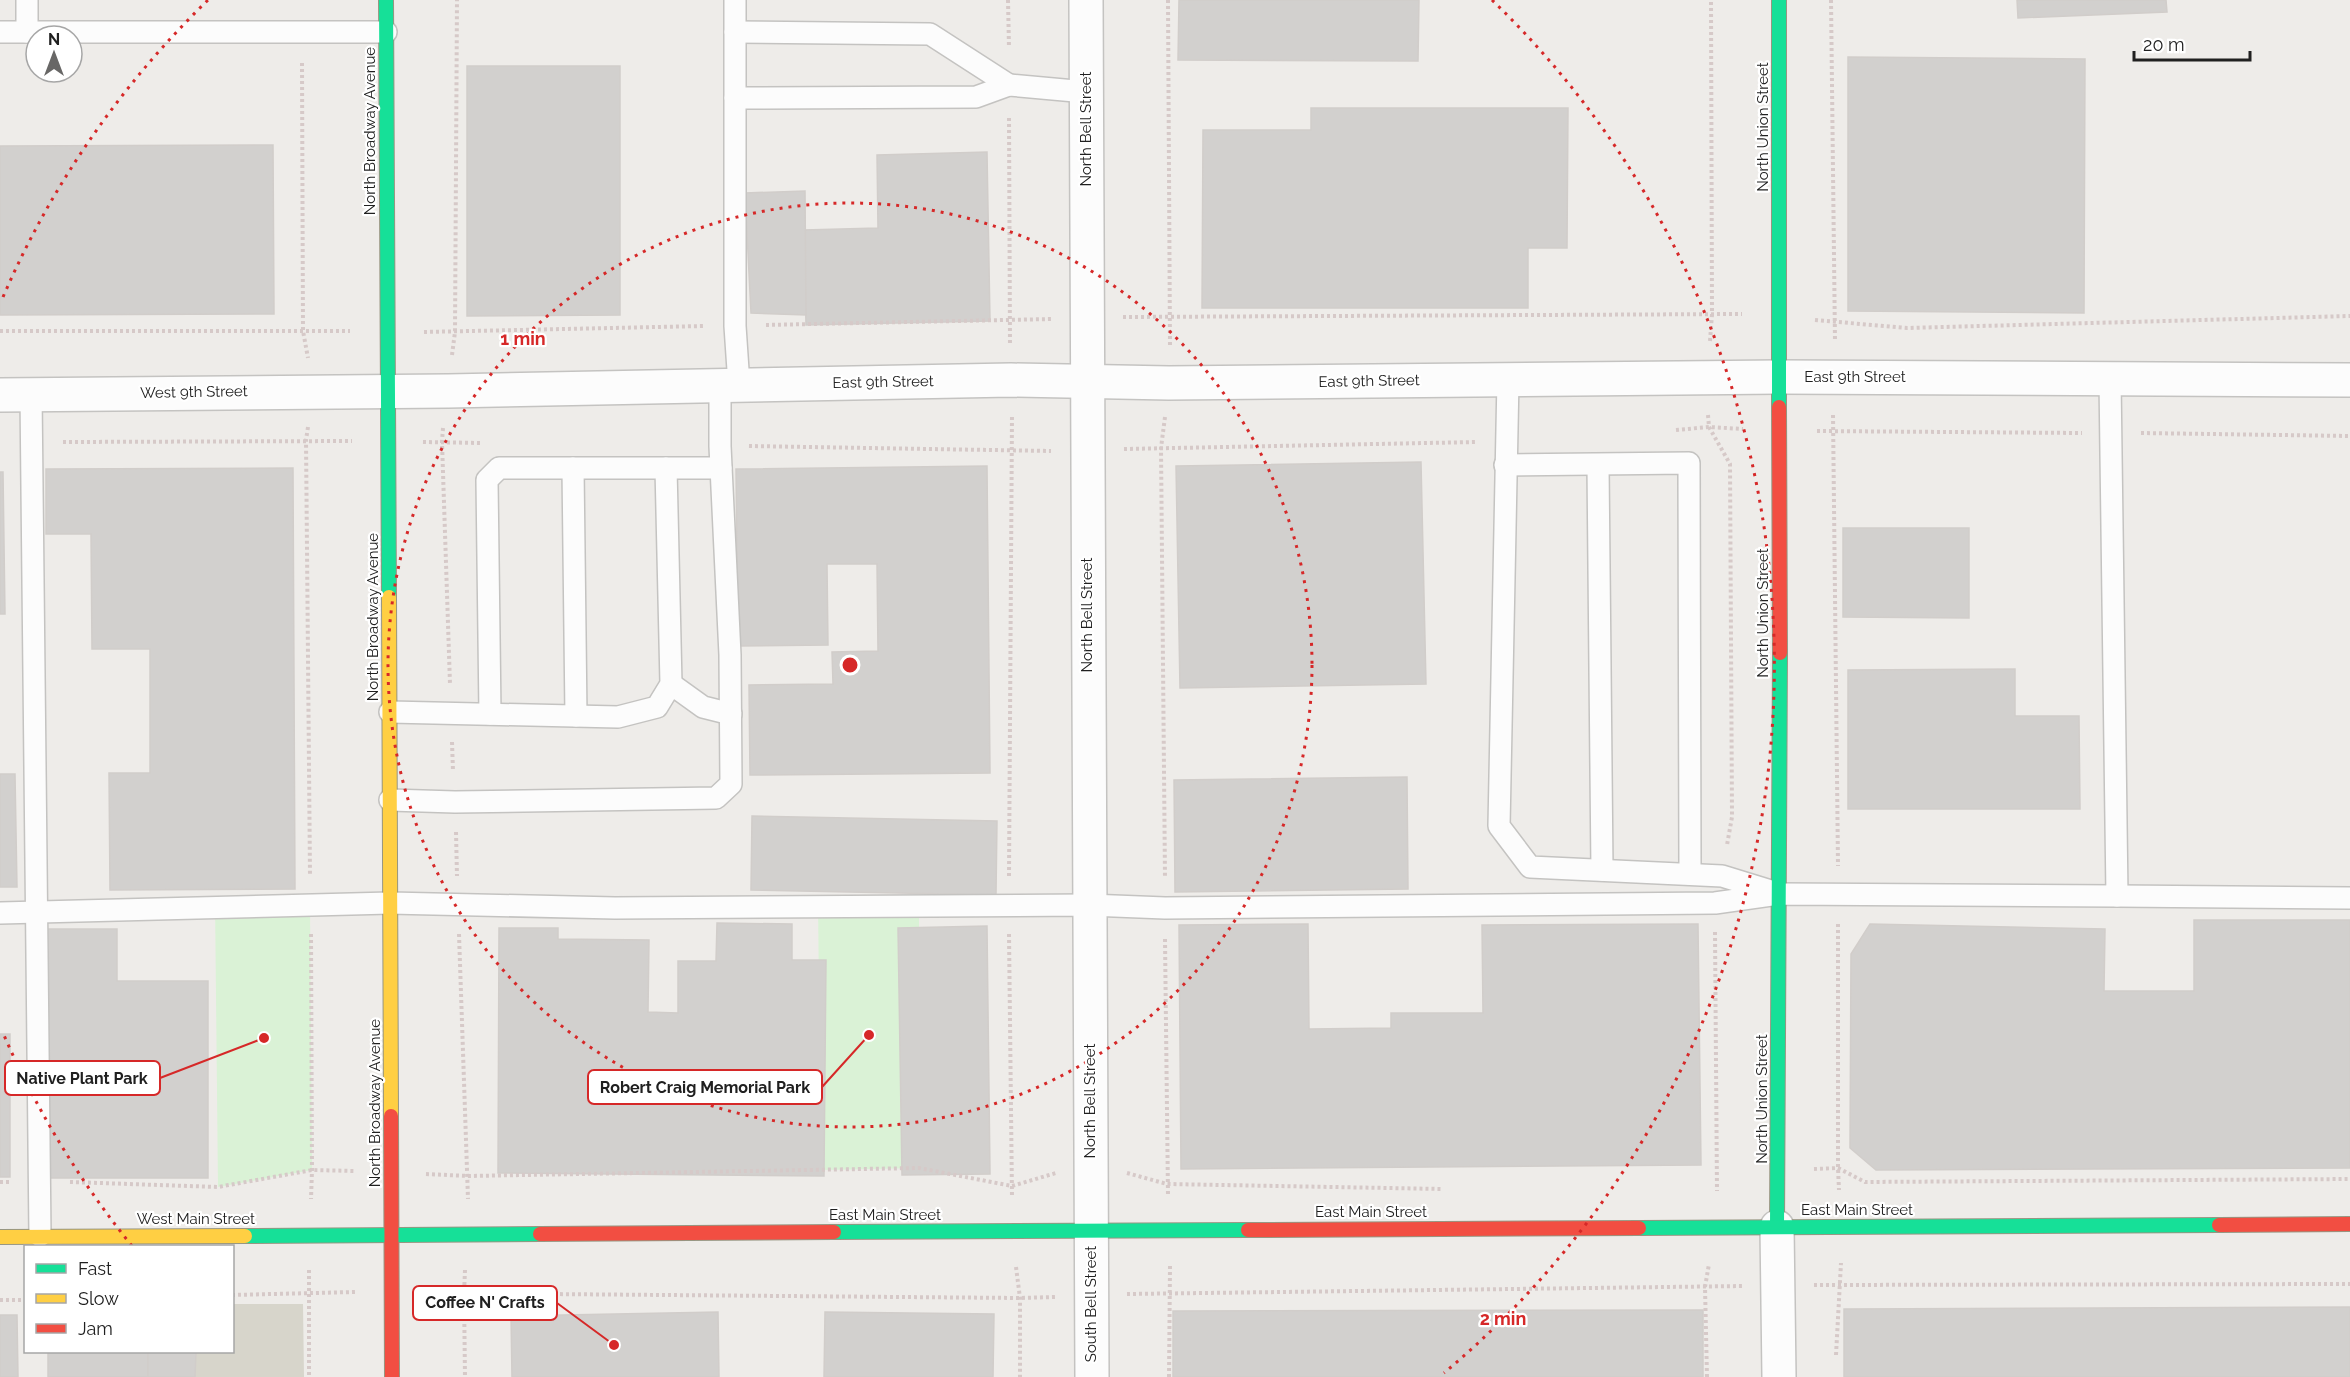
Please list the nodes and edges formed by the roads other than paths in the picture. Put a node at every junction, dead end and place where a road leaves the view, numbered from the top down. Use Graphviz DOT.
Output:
graph roads {
  1 [pos="27,0"];
  2 [pos="386,0"];
  3 [pos="735,0"];
  4 [pos="1086,0"];
  5 [pos="1779,0"];
  6 [pos="27,24"];
  7 [pos="0,32"];
  8 [pos="24,32"];
  9 [pos="84,32"];
  10 [pos="386,32"];
  11 [pos="735,32"];
  12 [pos="1009,85"];
  13 [pos="1086,92"];
  14 [pos="735,98"];
  15 [pos="1780,377"];
  16 [pos="1508,379"];
  17 [pos="2110,379"];
  18 [pos="2350,380"];
  19 [pos="1086,381"];
  20 [pos="729,386"];
  21 [pos="387,391"];
  22 [pos="15,394"];
  23 [pos="1505,465"];
  24 [pos="1598,465"];
  25 [pos="573,468"];
  26 [pos="666,468"];
  27 [pos="721,468"];
  28 [pos="671,684"];
  29 [pos="390,712"];
  30 [pos="490,714"];
  31 [pos="731,714"];
  32 [pos="576,716"];
  33 [pos="390,800"];
  34 [pos="1602,870"];
  35 [pos="1690,874"];
  36 [pos="1780,894"];
  37 [pos="2117,896"];
  38 [pos="2350,898"];
  39 [pos="390,903"];
  40 [pos="1089,904"];
  41 [pos="36,912"];
  42 [pos="0,913"];
  43 [pos="2350,1224"];
  44 [pos="1777,1227"];
  45 [pos="1091,1230"];
  46 [pos="392,1234"];
  47 [pos="0,1236"];
  48 [pos="39,1236"];
  49 [pos="392,1377"];
  50 [pos="1092,1377"];
  51 [pos="1779,1377"];
  1 -- 6 [label="lane"];
  2 -- 10 [label="street, North Broadway Avenue"];
  3 -- 11 [label="lane"];
  4 -- 13 [label="street, North Bell Street"];
  5 -- 15 [label="street, North Union Street"];
  7 -- 8 [label="lane"];
  9 -- 10 [label="lane"];
  10 -- 21 [label="street, North Broadway Avenue"];
  11 -- 12 [label="lane"];
  11 -- 14 [label="lane"];
  12 -- 13 [label="lane"];
  12 -- 14 [label="lane"];
  13 -- 19 [label="street, North Bell Street"];
  14 -- 20 [label="lane"];
  15 -- 16 [label="street, East 9th Street"];
  15 -- 17 [label="street, East 9th Street"];
  15 -- 36 [label="street, North Union Street"];
  16 -- 19 [label="street, East 9th Street"];
  16 -- 23 [label="lane"];
  17 -- 18 [label="street, East 9th Street"];
  17 -- 37 [label="lane"];
  19 -- 20 [label="street, East 9th Street"];
  19 -- 40 [label="street, North Bell Street"];
  20 -- 21 [label="street, East 9th Street"];
  20 -- 27 [label="lane"];
  21 -- 22 [label="street, West 9th Street"];
  21 -- 29 [label="street, North Broadway Avenue"];
  22 -- 41 [label="lane"];
  23 -- 24 [label="lane"];
  23 -- 34 [label="lane"];
  24 -- 34 [label="lane"];
  24 -- 35 [label="lane"];
  25 -- 26 [label="lane"];
  25 -- 30 [label="lane"];
  25 -- 32 [label="lane"];
  26 -- 27 [label="lane"];
  26 -- 28 [label="lane"];
  27 -- 31 [label="lane"];
  28 -- 31 [label="lane"];
  28 -- 32 [label="lane"];
  29 -- 30 [label="lane"];
  29 -- 33 [label="street, North Broadway Avenue"];
  30 -- 32 [label="lane"];
  31 -- 33 [label="lane"];
  33 -- 39 [label="street, North Broadway Avenue"];
  34 -- 35 [label="lane"];
  35 -- 36 [label="lane"];
  36 -- 37 [label="lane"];
  36 -- 40 [label="lane"];
  36 -- 44 [label="street, North Union Street"];
  37 -- 38 [label="lane"];
  39 -- 40 [label="lane"];
  39 -- 41 [label="lane"];
  39 -- 46 [label="street, North Broadway Avenue"];
  40 -- 45 [label="street, North Bell Street"];
  41 -- 42 [label="lane"];
  41 -- 48 [label="lane"];
  43 -- 44 [label="street, East Main Street"];
  44 -- 45 [label="street, East Main Street"];
  44 -- 51 [label="street"];
  45 -- 46 [label="street, East Main Street"];
  45 -- 50 [label="street, South Bell Street"];
  46 -- 48 [label="street, West Main Street"];
  46 -- 49 [label="street, North Broadway Avenue"];
  47 -- 48 [label="street, West Main Street"];
}
